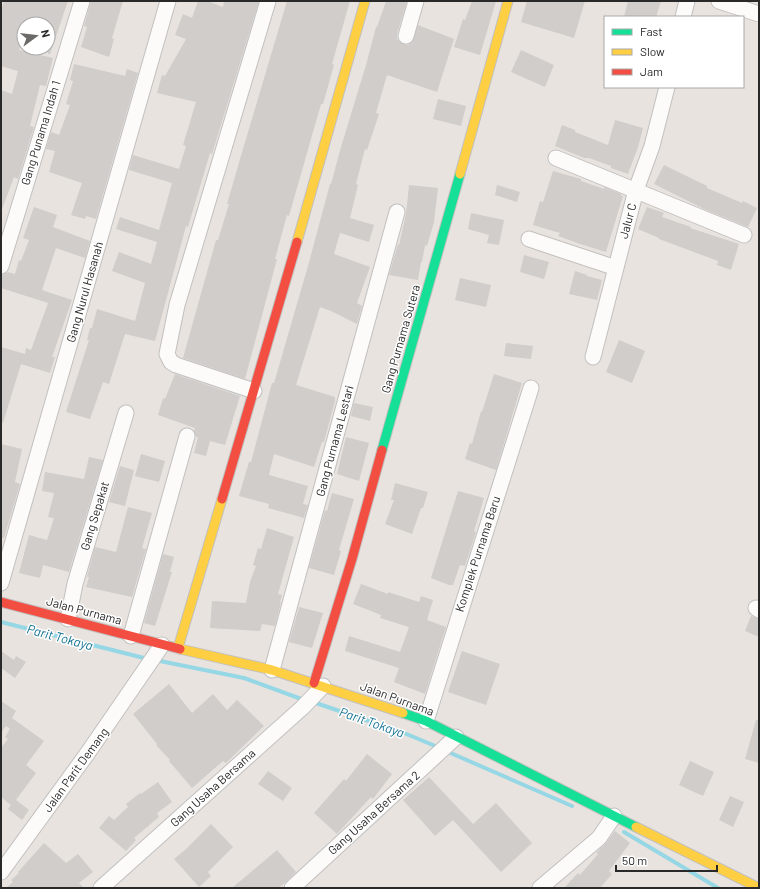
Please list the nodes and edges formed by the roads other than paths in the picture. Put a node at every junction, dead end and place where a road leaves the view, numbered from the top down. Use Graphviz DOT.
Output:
graph roads {
  1 [pos="82,1"];
  2 [pos="168,1"];
  3 [pos="268,1"];
  4 [pos="365,1"];
  5 [pos="416,1"];
  6 [pos="508,1"];
  7 [pos="687,1"];
  8 [pos="719,1"];
  9 [pos="759,14"];
  10 [pos="684,16"];
  11 [pos="406,36"];
  12 [pos="667,88"];
  13 [pos="556,158"];
  14 [pos="636,190"];
  15 [pos="397,212"];
  16 [pos="744,235"];
  17 [pos="529,239"];
  18 [pos="1,266"];
  19 [pos="616,268"];
  20 [pos="593,357"];
  21 [pos="531,388"];
  22 [pos="254,391"];
  23 [pos="126,413"];
  24 [pos="187,436"];
  25 [pos="1,583"];
  26 [pos="1,602"];
  27 [pos="68,619"];
  28 [pos="131,636"];
  29 [pos="160,648"];
  30 [pos="178,648"];
  31 [pos="272,670"];
  32 [pos="317,688"];
  33 [pos="426,721"];
  34 [pos="454,739"];
  35 [pos="613,818"];
  36 [pos="1,872"];
  37 [pos="101,888"];
  38 [pos="292,888"];
  39 [pos="540,888"];
  40 [pos="759,888"];
  1 -- 18 [label="street, Gang Punama Indah 1"];
  2 -- 25 [label="street, Gang Nurul Hasanah"];
  3 -- 22 [label="street"];
  4 -- 22 [label="street"];
  5 -- 11 [label="street"];
  6 -- 32 [label="street, Gang Purnama Sutera"];
  7 -- 10 [label="street"];
  8 -- 9 [label="street"];
  12 -- 14 [label="street, Jalur C"];
  13 -- 14 [label="street"];
  14 -- 16 [label="street"];
  14 -- 19 [label="street, Jalur C"];
  15 -- 31 [label="street, Gang Purnama Lestari"];
  17 -- 19 [label="street"];
  19 -- 20 [label="street, Jalur C"];
  21 -- 33 [label="street, Komplek Purnama Baru"];
  22 -- 30 [label="street"];
  23 -- 27 [label="street, Gang Sepakat"];
  24 -- 28 [label="street"];
  26 -- 27 [label="street, Jalan Purnama"];
  27 -- 28 [label="street, Jalan Purnama"];
  28 -- 29 [label="street, Jalan Purnama"];
  29 -- 30 [label="street, Jalan Purnama"];
  29 -- 36 [label="street, Jalan Parit Demang"];
  30 -- 31 [label="street, Jalan Purnama"];
  31 -- 32 [label="street, Jalan Purnama"];
  32 -- 33 [label="street, Jalan Purnama"];
  32 -- 37 [label="street, Gang Usaha Bersama"];
  33 -- 34 [label="street, Jalan Purnama"];
  34 -- 35 [label="street, Jalan Purnama"];
  34 -- 38 [label="street, Gang Usaha Bersama 2"];
  35 -- 39 [label="street"];
  35 -- 40 [label="street, Jalan Purnama"];
}
